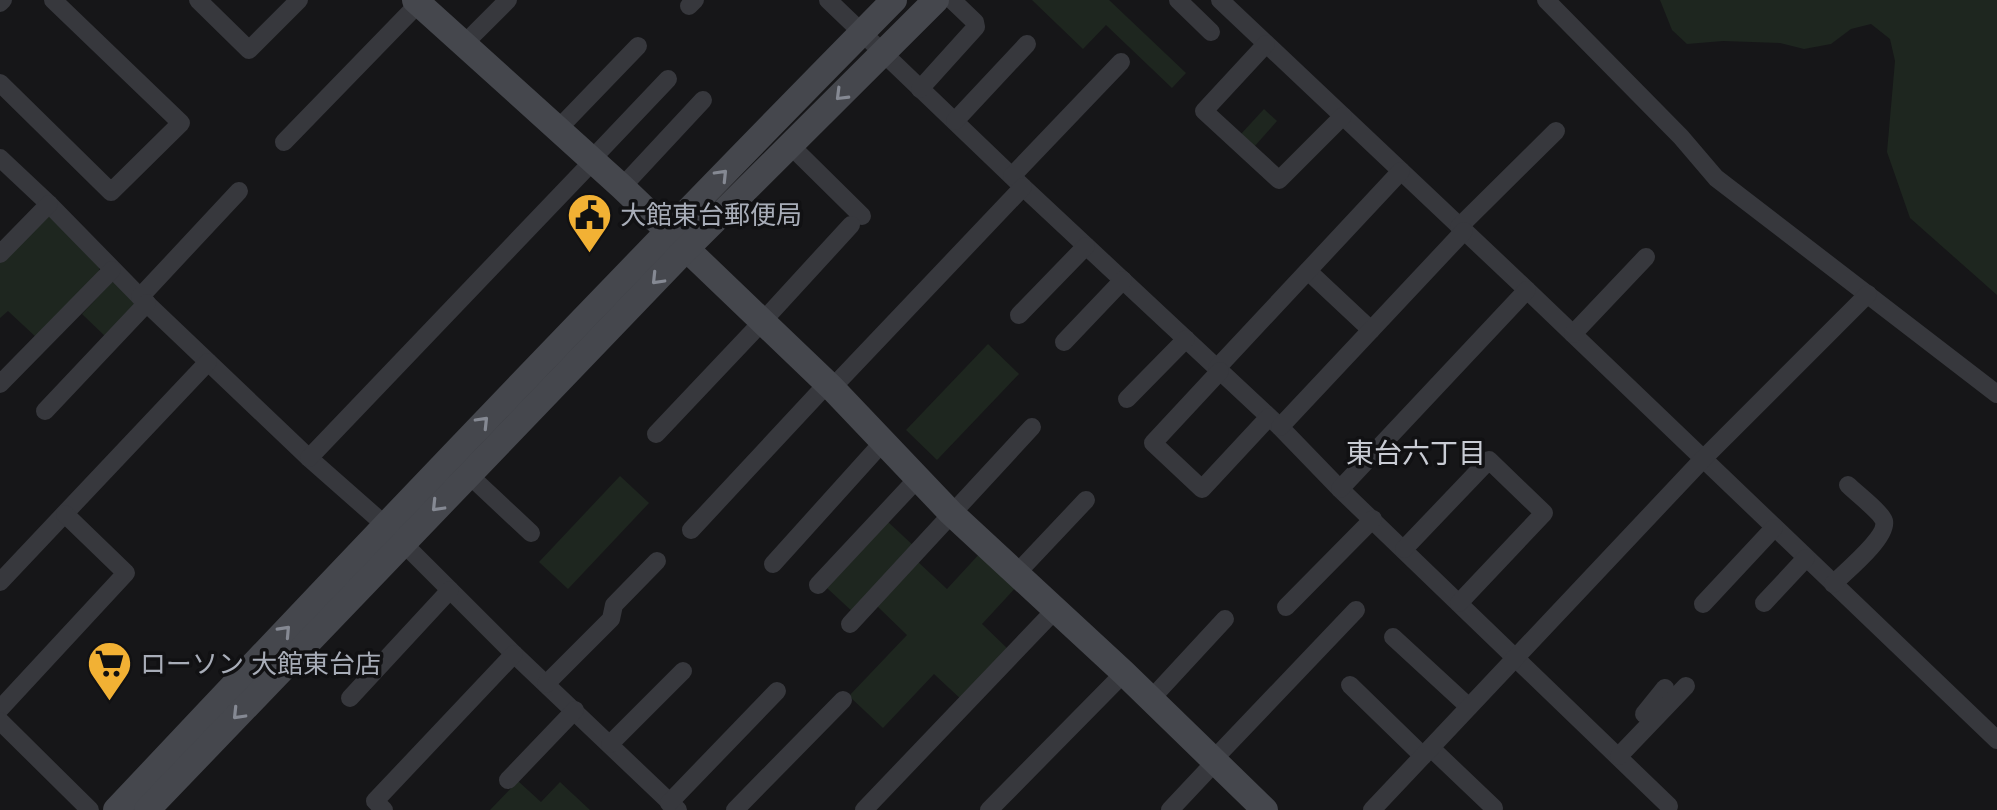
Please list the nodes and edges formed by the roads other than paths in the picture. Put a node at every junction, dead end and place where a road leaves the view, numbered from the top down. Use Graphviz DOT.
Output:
graph roads {
  1 [pos="53,0"];
  2 [pos="198,0"];
  3 [pos="299,0"];
  4 [pos="508,0"];
  5 [pos="828,0"];
  6 [pos="894,0"];
  7 [pos="936,0"];
  8 [pos="952,0"];
  9 [pos="1178,0"];
  10 [pos="1220,0"];
  11 [pos="1546,0"];
  12 [pos="422,3"];
  13 [pos="862,32"];
  14 [pos="1211,32"];
  15 [pos="464,44"];
  16 [pos="1027,44"];
  17 [pos="1266,44"];
  18 [pos="638,46"];
  19 [pos="883,53"];
  20 [pos="1121,62"];
  21 [pos="668,79"];
  22 [pos="0,83"];
  23 [pos="920,89"];
  24 [pos="703,100"];
  25 [pos="1343,116"];
  26 [pos="955,121"];
  27 [pos="558,129"];
  28 [pos="1556,131"];
  29 [pos="284,142"];
  30 [pos="790,145"];
  31 [pos="0,158"];
  32 [pos="592,160"];
  33 [pos="1401,171"];
  34 [pos="1017,181"];
  35 [pos="622,187"];
  36 [pos="239,191"];
  37 [pos="49,204"];
  38 [pos="1462,229"];
  39 [pos="677,240"];
  40 [pos="1086,246"];
  41 [pos="0,254"];
  42 [pos="1646,257"];
  43 [pos="112,270"];
  44 [pos="1308,271"];
  45 [pos="1123,280"];
  46 [pos="1527,290"];
  47 [pos="1868,294"];
  48 [pos="144,300"];
  49 [pos="1019,315"];
  50 [pos="762,322"];
  51 [pos="1371,330"];
  52 [pos="1573,334"];
  53 [pos="1186,339"];
  54 [pos="1064,342"];
  55 [pos="208,362"];
  56 [pos="1218,370"];
  57 [pos="0,384"];
  58 [pos="829,386"];
  59 [pos="1997,394"];
  60 [pos="1127,399"];
  61 [pos="45,411"];
  62 [pos="1274,422"];
  63 [pos="1032,427"];
  64 [pos="656,434"];
  65 [pos="883,442"];
  66 [pos="309,458"];
  67 [pos="1703,459"];
  68 [pos="468,474"];
  69 [pos="918,478"];
  70 [pos="1848,485"];
  71 [pos="1340,489"];
  72 [pos="1086,500"];
  73 [pos="951,513"];
  74 [pos="65,514"];
  75 [pos="1373,519"];
  76 [pos="1774,528"];
  77 [pos="691,530"];
  78 [pos="531,533"];
  79 [pos="393,534"];
  80 [pos="1404,549"];
  81 [pos="1806,558"];
  82 [pos="657,561"];
  83 [pos="773,564"];
  84 [pos="1017,573"];
  85 [pos="0,582"];
  86 [pos="1833,584"];
  87 [pos="818,585"];
  88 [pos="450,590"];
  89 [pos="1459,603"];
  90 [pos="1764,603"];
  91 [pos="1703,604"];
  92 [pos="1286,607"];
  93 [pos="1055,610"];
  94 [pos="1356,610"];
  95 [pos="1225,619"];
  96 [pos="850,624"];
  97 [pos="1393,637"];
  98 [pos="514,654"];
  99 [pos="1516,658"];
  100 [pos="683,671"];
  101 [pos="1124,673"];
  102 [pos="546,684"];
  103 [pos="1350,685"];
  104 [pos="1686,686"];
  105 [pos="1665,688"];
  106 [pos="777,691"];
  107 [pos="350,698"];
  108 [pos="1151,699"];
  109 [pos="843,700"];
  110 [pos="1469,707"];
  111 [pos="0,709"];
  112 [pos="575,710"];
  113 [pos="0,721"];
  114 [pos="1997,740"];
  115 [pos="610,744"];
  116 [pos="1427,752"];
  117 [pos="1616,754"];
  118 [pos="1214,761"];
  119 [pos="508,780"];
  120 [pos="674,806"];
  121 [pos="1669,806"];
  122 [pos="1494,808"];
  123 [pos="90,810"];
  124 [pos="116,810"];
  125 [pos="147,810"];
  126 [pos="383,810"];
  127 [pos="735,810"];
  128 [pos="864,810"];
  129 [pos="989,810"];
  130 [pos="1170,810"];
  131 [pos="1265,810"];
  132 [pos="1372,810"];
  1 -- 22 [label="street"];
  2 -- 3 [label="street"];
  4 -- 15 [label="street"];
  5 -- 13 [label="street"];
  6 -- 13 [label="street"];
  7 -- 19 [label="street"];
  8 -- 23 [label="street"];
  9 -- 14 [label="street"];
  10 -- 17 [label="street"];
  11 -- 47 [label="street"];
  12 -- 15 [label="street"];
  12 -- 29 [label="street"];
  13 -- 19 [label="street"];
  39 -- 13 [label="street, one-way"];
  15 -- 27 [label="street"];
  16 -- 26 [label="street"];
  17 -- 25 [label="street"];
  17 -- 25 [label="street"];
  18 -- 27 [label="street"];
  19 -- 23 [label="street"];
  19 -- 30 [label="street, one-way"];
  20 -- 34 [label="street"];
  21 -- 32 [label="street"];
  23 -- 26 [label="street"];
  24 -- 35 [label="street"];
  25 -- 33 [label="street"];
  26 -- 34 [label="street"];
  27 -- 32 [label="street"];
  28 -- 38 [label="street"];
  30 -- 39 [label="street"];
  30 -- 50 [label="street"];
  31 -- 37 [label="street"];
  32 -- 35 [label="street"];
  32 -- 66 [label="street"];
  33 -- 38 [label="street"];
  33 -- 44 [label="street"];
  34 -- 40 [label="street"];
  34 -- 58 [label="street"];
  35 -- 39 [label="street"];
  36 -- 48 [label="street"];
  37 -- 41 [label="street"];
  37 -- 43 [label="street"];
  38 -- 46 [label="street"];
  38 -- 51 [label="street"];
  39 -- 50 [label="street"];
  39 -- 68 [label="street, one-way"];
  79 -- 39 [label="street, one-way"];
  40 -- 45 [label="street"];
  40 -- 49 [label="street"];
  42 -- 52 [label="street"];
  43 -- 48 [label="street"];
  43 -- 57 [label="street"];
  44 -- 51 [label="street"];
  44 -- 56 [label="street"];
  45 -- 53 [label="street"];
  45 -- 54 [label="street"];
  46 -- 52 [label="street"];
  46 -- 71 [label="street"];
  47 -- 59 [label="street"];
  47 -- 67 [label="street"];
  48 -- 55 [label="street"];
  48 -- 61 [label="street"];
  50 -- 58 [label="street"];
  50 -- 64 [label="street"];
  51 -- 62 [label="street"];
  52 -- 67 [label="street"];
  53 -- 56 [label="street"];
  53 -- 60 [label="street"];
  55 -- 66 [label="street"];
  55 -- 74 [label="street"];
  56 -- 62 [label="street"];
  56 -- 62 [label="street"];
  58 -- 65 [label="street"];
  58 -- 77 [label="street"];
  62 -- 71 [label="street"];
  63 -- 73 [label="street"];
  65 -- 69 [label="street"];
  65 -- 83 [label="street"];
  66 -- 79 [label="street"];
  67 -- 76 [label="street"];
  67 -- 99 [label="street"];
  68 -- 78 [label="street"];
  68 -- 79 [label="street, one-way"];
  69 -- 73 [label="street"];
  69 -- 87 [label="street"];
  70 -- 86 [label="street"];
  71 -- 75 [label="street"];
  72 -- 84 [label="street"];
  73 -- 84 [label="street"];
  73 -- 96 [label="street"];
  74 -- 85 [label="street"];
  74 -- 111 [label="street"];
  75 -- 80 [label="street"];
  75 -- 92 [label="street"];
  76 -- 81 [label="street"];
  76 -- 91 [label="street"];
  79 -- 88 [label="street"];
  124 -- 79 [label="street, one-way"];
  79 -- 125 [label="street, one-way"];
  80 -- 89 [label="street"];
  80 -- 89 [label="street"];
  81 -- 86 [label="street"];
  81 -- 90 [label="street"];
  82 -- 102 [label="street"];
  84 -- 93 [label="street"];
  86 -- 114 [label="street"];
  88 -- 98 [label="street"];
  88 -- 107 [label="street"];
  89 -- 99 [label="street"];
  93 -- 101 [label="street"];
  93 -- 128 [label="street"];
  94 -- 118 [label="street"];
  95 -- 108 [label="street"];
  97 -- 110 [label="street"];
  98 -- 102 [label="street"];
  98 -- 126 [label="street"];
  99 -- 110 [label="street"];
  99 -- 117 [label="street"];
  100 -- 115 [label="street"];
  101 -- 108 [label="street"];
  101 -- 129 [label="street"];
  102 -- 112 [label="street"];
  103 -- 116 [label="street"];
  104 -- 117 [label="street"];
  105 -- 117 [label="street"];
  106 -- 120 [label="street"];
  108 -- 118 [label="street"];
  109 -- 127 [label="street"];
  110 -- 116 [label="street"];
  112 -- 115 [label="street"];
  112 -- 119 [label="street"];
  113 -- 123 [label="street"];
  115 -- 120 [label="street"];
  116 -- 122 [label="street"];
  116 -- 132 [label="street"];
  117 -- 121 [label="street"];
  118 -- 130 [label="street"];
  118 -- 131 [label="street"];
}
